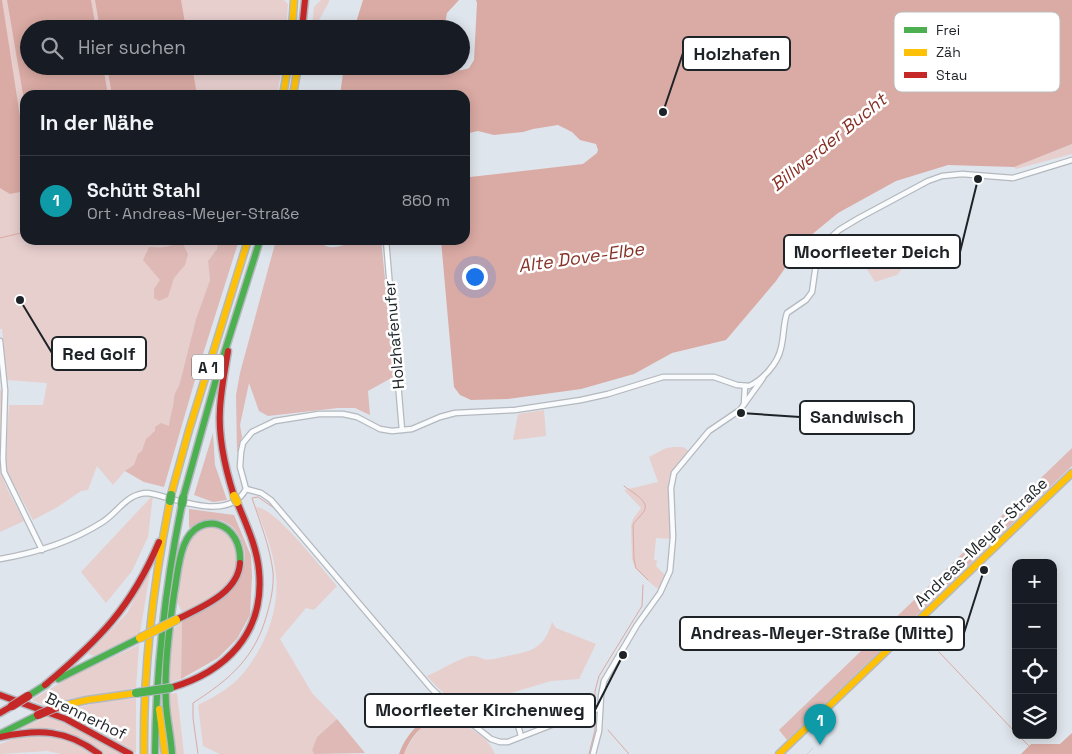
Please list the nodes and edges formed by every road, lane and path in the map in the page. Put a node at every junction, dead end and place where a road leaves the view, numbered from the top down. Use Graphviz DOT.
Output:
graph roads {
  1 [pos="294,0"];
  2 [pos="305,0"];
  3 [pos="293,20"];
  4 [pos="303,20"];
  5 [pos="286,75"];
  6 [pos="296,75"];
  7 [pos="284,90"];
  8 [pos="294,90"];
  9 [pos="1072,160"];
  10 [pos="246,245"];
  11 [pos="258,245"];
  12 [pos="386,245"];
  13 [pos="229,337"];
  14 [pos="0,341"];
  15 [pos="765,375"];
  16 [pos="745,386"];
  17 [pos="744,405"];
  18 [pos="402,430"];
  19 [pos="1072,473"];
  20 [pos="246,489"];
  21 [pos="165,525"];
  22 [pos="42,550"];
  23 [pos="0,559"];
  24 [pos="156,683"];
  25 [pos="45,685"];
  26 [pos="0,695"];
  27 [pos="533,706"];
  28 [pos="600,709"];
  29 [pos="0,713"];
  30 [pos="0,736"];
  31 [pos="522,736"];
  32 [pos="99,754"];
  33 [pos="130,754"];
  34 [pos="143,754"];
  35 [pos="155,754"];
  36 [pos="166,754"];
  37 [pos="172,754"];
  38 [pos="593,754"];
  39 [pos="779,754"];
  1 -- 3 [label="main road"];
  2 -- 4 [label="main road"];
  5 -- 7 [label="main road"];
  6 -- 8 [label="main road"];
  9 -- 15 [label="street"];
  10 -- 21 [label="main road, A 1"];
  11 -- 13 [label="main road, A 1"];
  12 -- 18 [label="street, Holzhafenufer"];
  13 -- 24 [label="main road, A 1"];
  13 -- 30 [label="main road, bridge"];
  14 -- 22 [label="street"];
  15 -- 16 [label="street"];
  15 -- 17 [label="street"];
  16 -- 17 [label="street"];
  16 -- 18 [label="street"];
  17 -- 28 [label="street"];
  18 -- 20 [label="street"];
  19 -- 39 [label="main road, Andreas-Meyer-Straße"];
  20 -- 22 [label="street"];
  20 -- 31 [label="street"];
  21 -- 25 [label="main road"];
  21 -- 34 [label="main road, A 1"];
  22 -- 23 [label="street"];
  24 -- 35 [label="main road, A 1"];
  24 -- 36 [label="main road"];
  25 -- 29 [label="main road, bridge"];
  25 -- 37 [label="main road, bridge"];
  26 -- 33 [label="main road, Brennerhof"];
  27 -- 31 [label="street"];
  28 -- 31 [label="street"];
  28 -- 38 [label="street"];
  30 -- 32 [label="main road"];
}
